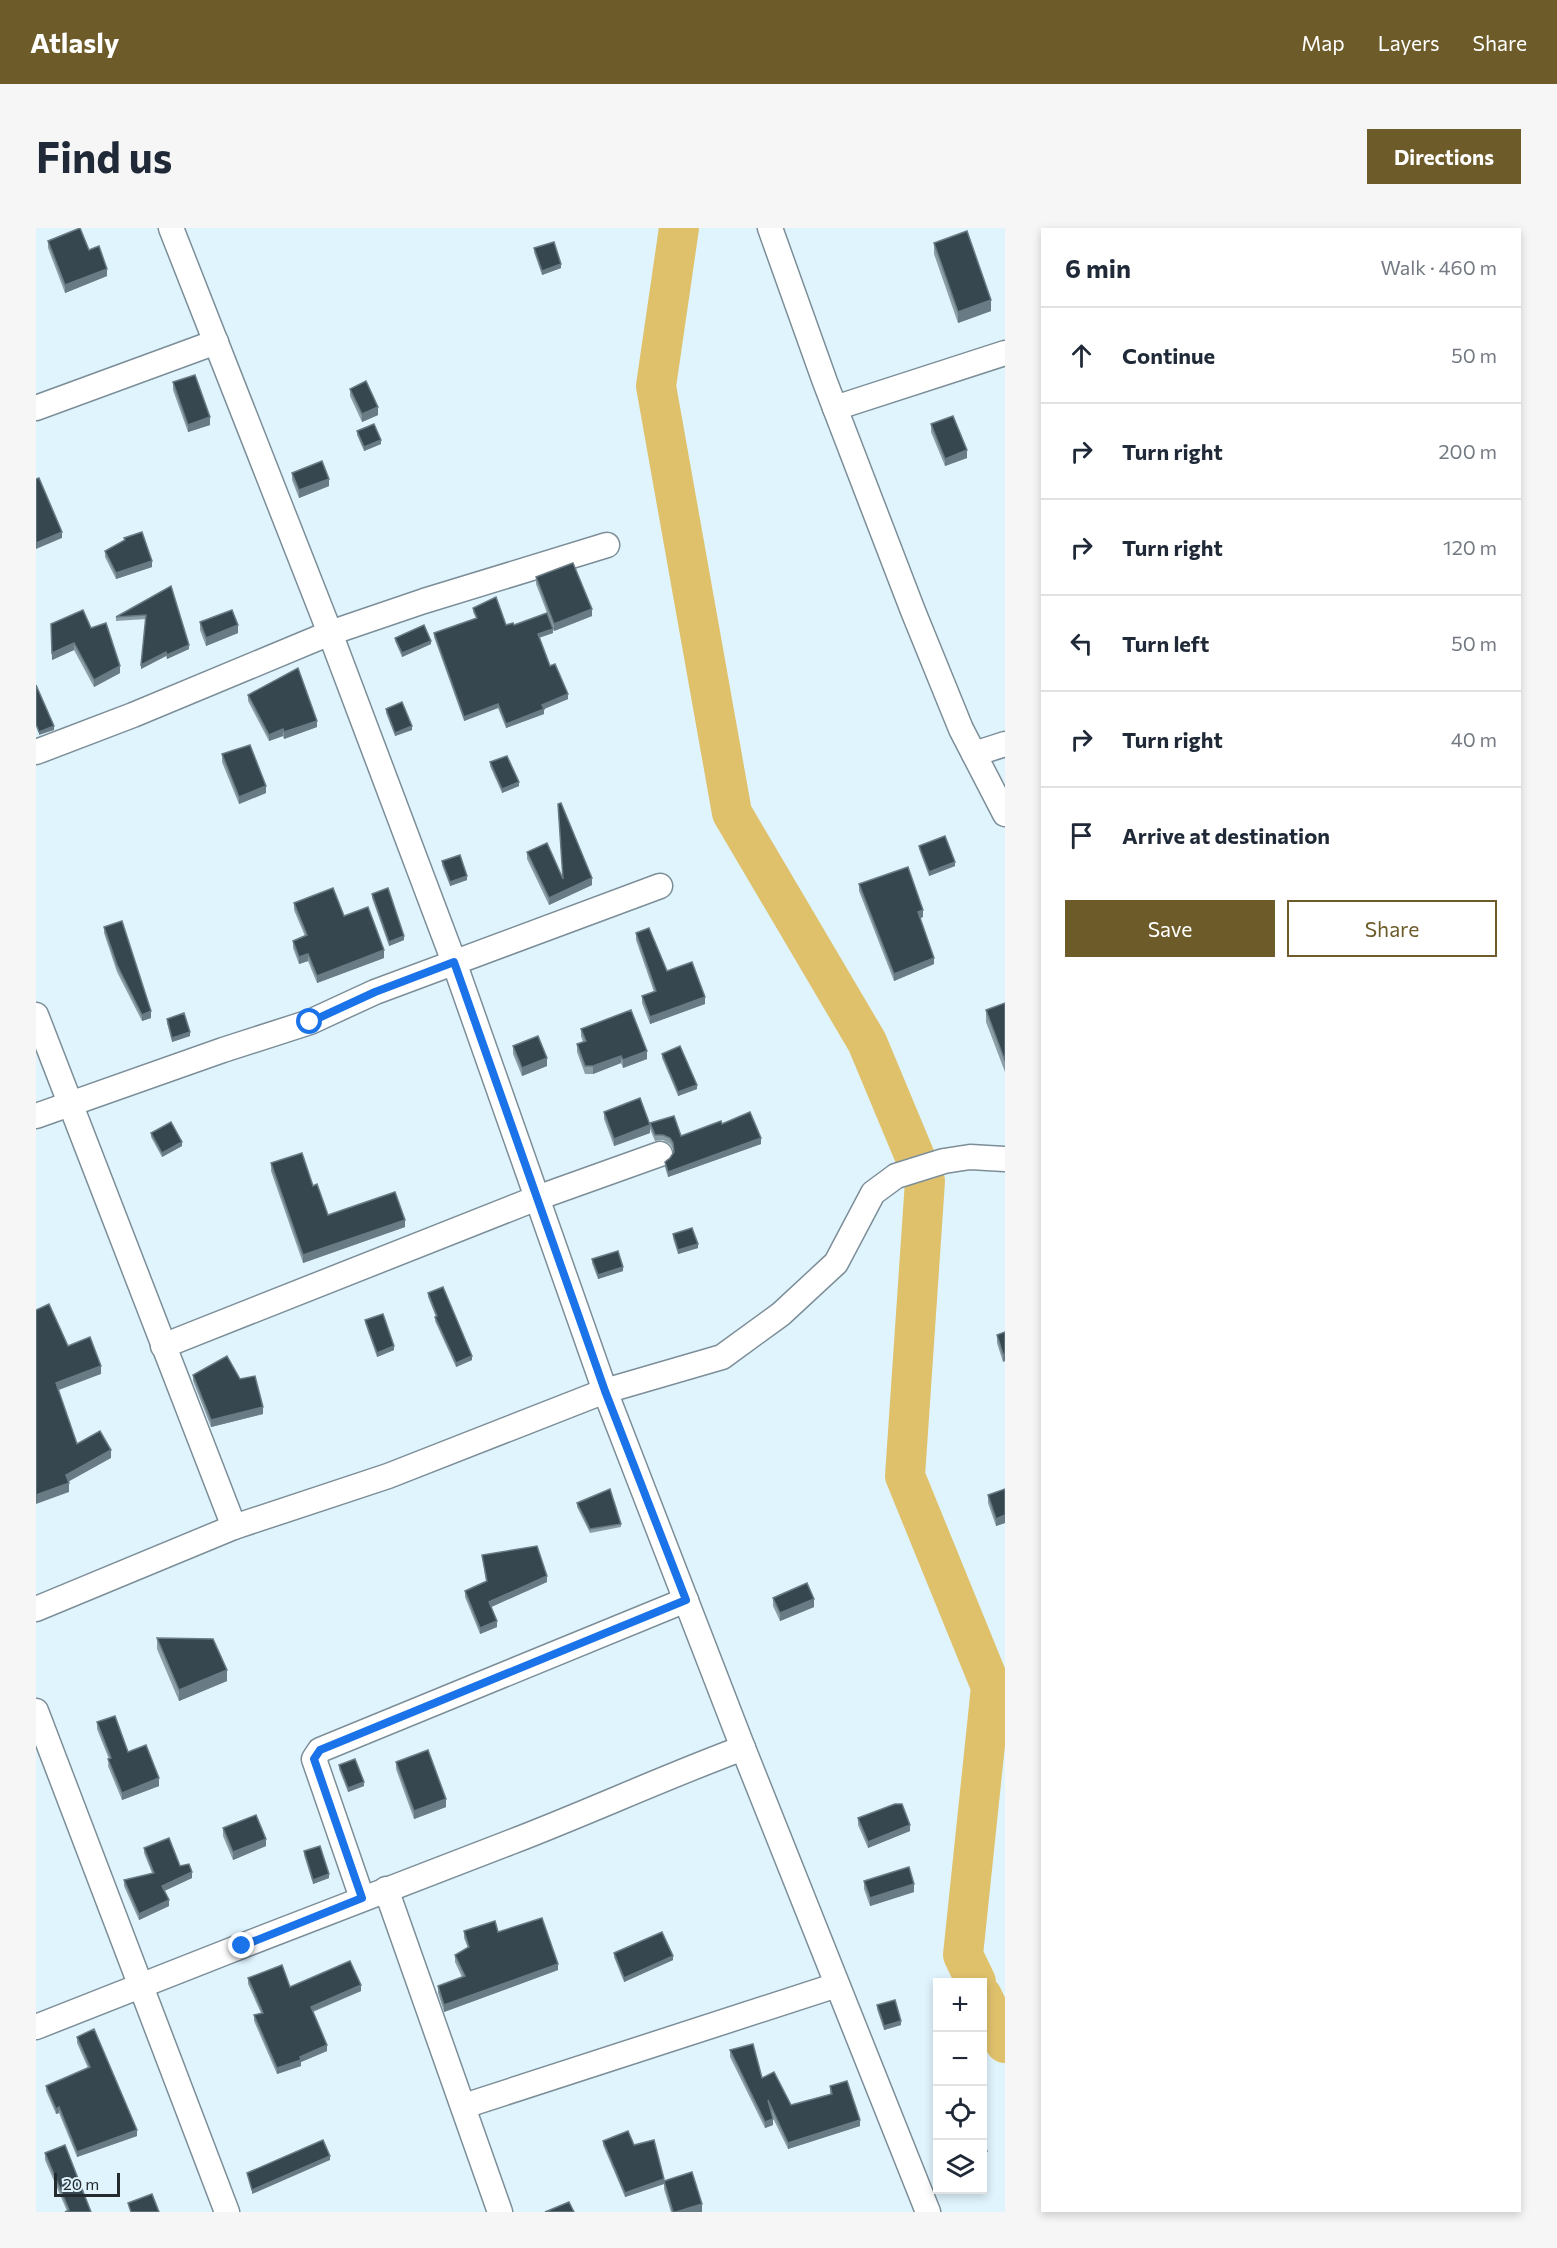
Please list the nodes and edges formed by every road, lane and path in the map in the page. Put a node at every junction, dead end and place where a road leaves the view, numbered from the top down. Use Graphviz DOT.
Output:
graph roads {
  1 [pos="171,228"];
  2 [pos="770,228"];
  3 [pos="216,342"];
  4 [pos="1005,353"];
  5 [pos="36,408"];
  6 [pos="835,408"];
  7 [pos="607,545"];
  8 [pos="330,633"];
  9 [pos="1005,744"];
  10 [pos="36,752"];
  11 [pos="974,754"];
  12 [pos="1005,814"];
  13 [pos="660,886"];
  14 [pos="454,962"];
  15 [pos="36,1015"];
  16 [pos="70,1103"];
  17 [pos="36,1116"];
  18 [pos="660,1154"];
  19 [pos="1005,1160"];
  20 [pos="537,1198"];
  21 [pos="164,1346"];
  22 [pos="605,1391"];
  23 [pos="234,1527"];
  24 [pos="686,1600"];
  25 [pos="36,1609"];
  26 [pos="36,1711"];
  27 [pos="743,1748"];
  28 [pos="386,1889"];
  29 [pos="362,1898"];
  30 [pos="140,1985"];
  31 [pos="837,1985"];
  32 [pos="36,2027"];
  33 [pos="464,2106"];
  34 [pos="226,2212"];
  35 [pos="500,2212"];
  36 [pos="928,2212"];
  1 -- 3 [label="street"];
  2 -- 6 [label="street"];
  3 -- 5 [label="street"];
  3 -- 8 [label="street"];
  4 -- 6 [label="street"];
  6 -- 11 [label="street"];
  7 -- 8 [label="street"];
  8 -- 10 [label="street"];
  8 -- 14 [label="street"];
  9 -- 11 [label="street"];
  11 -- 12 [label="street"];
  13 -- 14 [label="street"];
  14 -- 16 [label="street"];
  14 -- 20 [label="street"];
  15 -- 16 [label="street"];
  16 -- 17 [label="street"];
  16 -- 21 [label="street"];
  18 -- 20 [label="street"];
  19 -- 22 [label="street"];
  20 -- 21 [label="street"];
  20 -- 22 [label="street"];
  21 -- 23 [label="street"];
  22 -- 23 [label="street"];
  22 -- 24 [label="street"];
  23 -- 25 [label="street"];
  24 -- 27 [label="street"];
  24 -- 29 [label="street"];
  26 -- 30 [label="street"];
  27 -- 28 [label="street"];
  27 -- 31 [label="street"];
  28 -- 29 [label="street"];
  28 -- 33 [label="street"];
  29 -- 30 [label="street"];
  30 -- 32 [label="street"];
  30 -- 34 [label="street"];
  31 -- 33 [label="street"];
  31 -- 36 [label="street"];
  33 -- 35 [label="street"];
}
